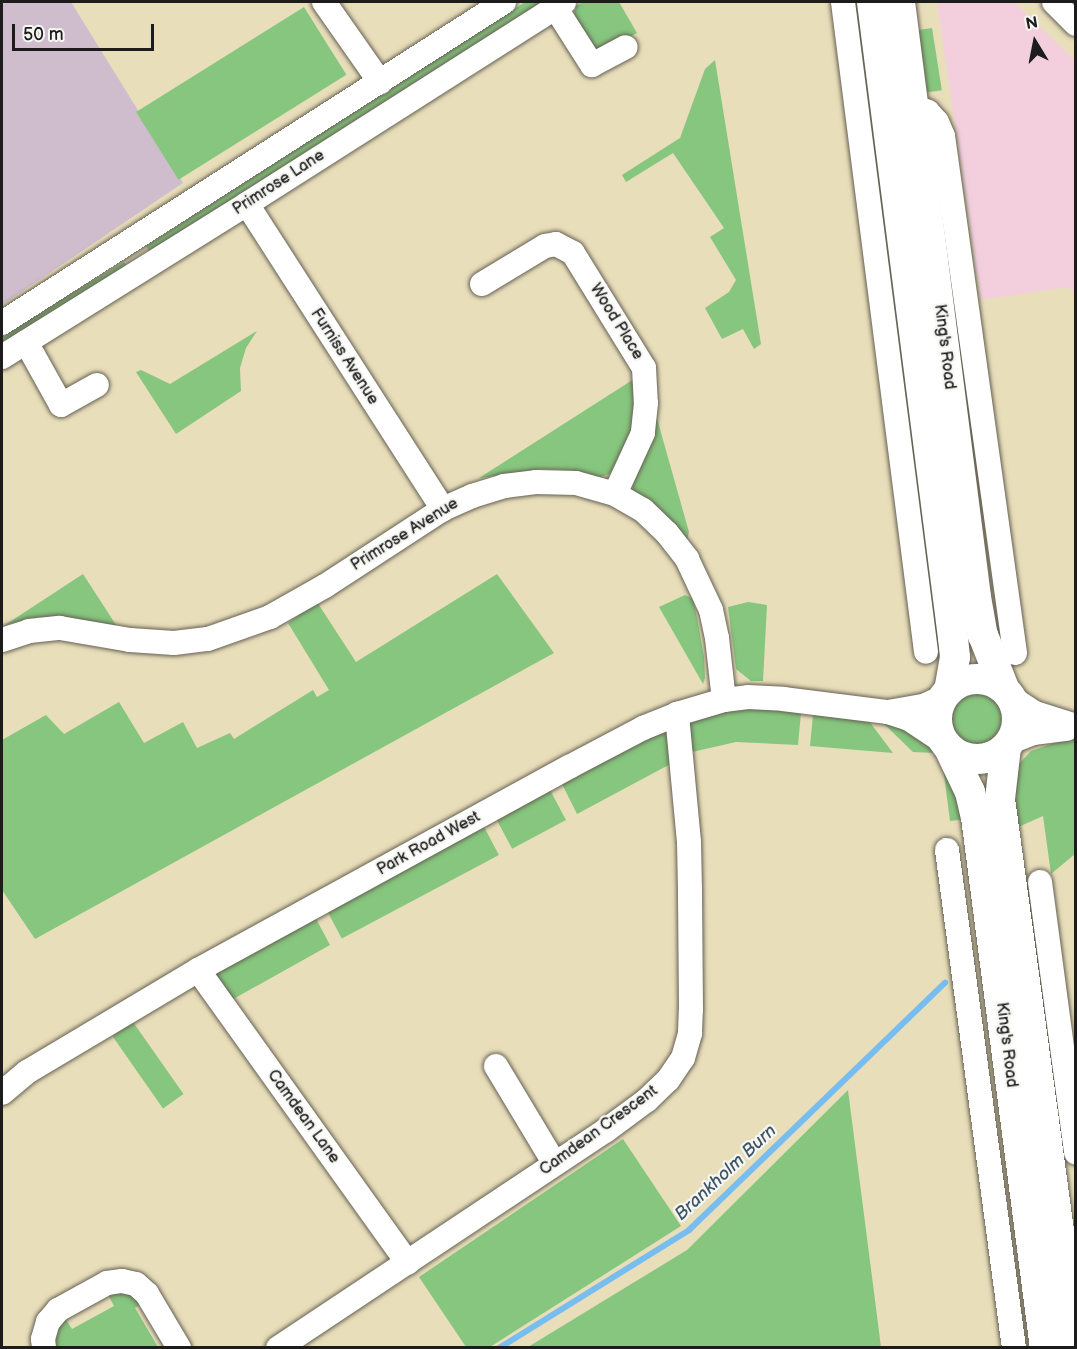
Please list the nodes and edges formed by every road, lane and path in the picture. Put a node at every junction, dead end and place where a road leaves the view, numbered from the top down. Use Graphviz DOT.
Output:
graph roads {
  1 [pos="324,2"];
  2 [pos="504,2"];
  3 [pos="843,2"];
  4 [pos="872,2"];
  5 [pos="900,2"];
  6 [pos="1054,2"];
  7 [pos="560,4"];
  8 [pos="1076,24"];
  9 [pos="626,47"];
  10 [pos="380,82"];
  11 [pos="914,106"];
  12 [pos="247,204"];
  13 [pos="129,242"];
  14 [pos="145,268"];
  15 [pos="482,284"];
  16 [pos="2,323"];
  17 [pos="26,342"];
  18 [pos="2,357"];
  19 [pos="97,385"];
  20 [pos="615,494"];
  21 [pos="443,509"];
  22 [pos="930,572"];
  23 [pos="1006,593"];
  24 [pos="976,597"];
  25 [pos="2,640"];
  26 [pos="926,652"];
  27 [pos="1015,653"];
  28 [pos="1008,693"];
  29 [pos="946,694"];
  30 [pos="724,700"];
  31 [pos="888,712"];
  32 [pos="677,714"];
  33 [pos="1076,727"];
  34 [pos="1008,745"];
  35 [pos="947,746"];
  36 [pos="947,850"];
  37 [pos="1040,882"];
  38 [pos="987,897"];
  39 [pos="954,902"];
  40 [pos="1029,909"];
  41 [pos="198,970"];
  42 [pos="496,1066"];
  43 [pos="2,1093"];
  44 [pos="1076,1153"];
  45 [pos="555,1164"];
  46 [pos="408,1263"];
  47 [pos="44,1347"];
  48 [pos="179,1347"];
  49 [pos="278,1347"];
  50 [pos="1014,1347"];
  51 [pos="1046,1347"];
  52 [pos="1075,1347"];
  1 -- 10 [label="street"];
  2 -- 10 [label="street, Primrose Lane"];
  3 -- 22 [label="street"];
  4 -- 22 [label="main road, King's Road"];
  5 -- 11 [label="main road, King's Road"];
  6 -- 8 [label="street"];
  7 -- 9 [label="street, Primrose Lane"];
  7 -- 12 [label="street, Primrose Lane"];
  10 -- 13 [label="street, Primrose Lane"];
  11 -- 23 [label="street"];
  11 -- 24 [label="main road, King's Road"];
  12 -- 14 [label="street, Primrose Lane"];
  12 -- 21 [label="street, Furniss Avenue"];
  13 -- 14 [label="street"];
  13 -- 16 [label="street, Primrose Lane"];
  14 -- 17 [label="street, Primrose Lane"];
  15 -- 20 [label="street, Wood Place"];
  17 -- 18 [label="street, Primrose Lane"];
  17 -- 19 [label="street"];
  20 -- 21 [label="street, Primrose Avenue"];
  20 -- 30 [label="street, Primrose Avenue"];
  21 -- 25 [label="street, Primrose Avenue"];
  22 -- 26 [label="street"];
  22 -- 29 [label="main road, King's Road"];
  23 -- 24 [label="street"];
  23 -- 27 [label="street"];
  24 -- 28 [label="main road, King's Road"];
  28 -- 29 [label="main road"];
  28 -- 33 [label="street"];
  28 -- 34 [label="main road, King's Road"];
  29 -- 31 [label="street, Park Road West"];
  29 -- 35 [label="main road, King's Road"];
  30 -- 31 [label="street, Park Road West"];
  30 -- 32 [label="street, Park Road West"];
  31 -- 35 [label="street, Park Road West"];
  32 -- 41 [label="street, Park Road West"];
  32 -- 45 [label="street, Camdean Crescent"];
  33 -- 34 [label="street"];
  34 -- 35 [label="main road"];
  34 -- 40 [label="main road, King's Road"];
  35 -- 38 [label="main road, King's Road"];
  36 -- 39 [label="street"];
  37 -- 40 [label="street"];
  38 -- 39 [label="street"];
  38 -- 51 [label="main road, King's Road"];
  39 -- 50 [label="street"];
  40 -- 44 [label="street"];
  40 -- 52 [label="main road, King's Road"];
  41 -- 43 [label="street, Park Road West"];
  41 -- 46 [label="street, Camdean Lane"];
  42 -- 45 [label="street"];
  45 -- 46 [label="street, Camdean Crescent"];
  46 -- 49 [label="street, Camdean Crescent"];
  47 -- 48 [label="street"];
}
